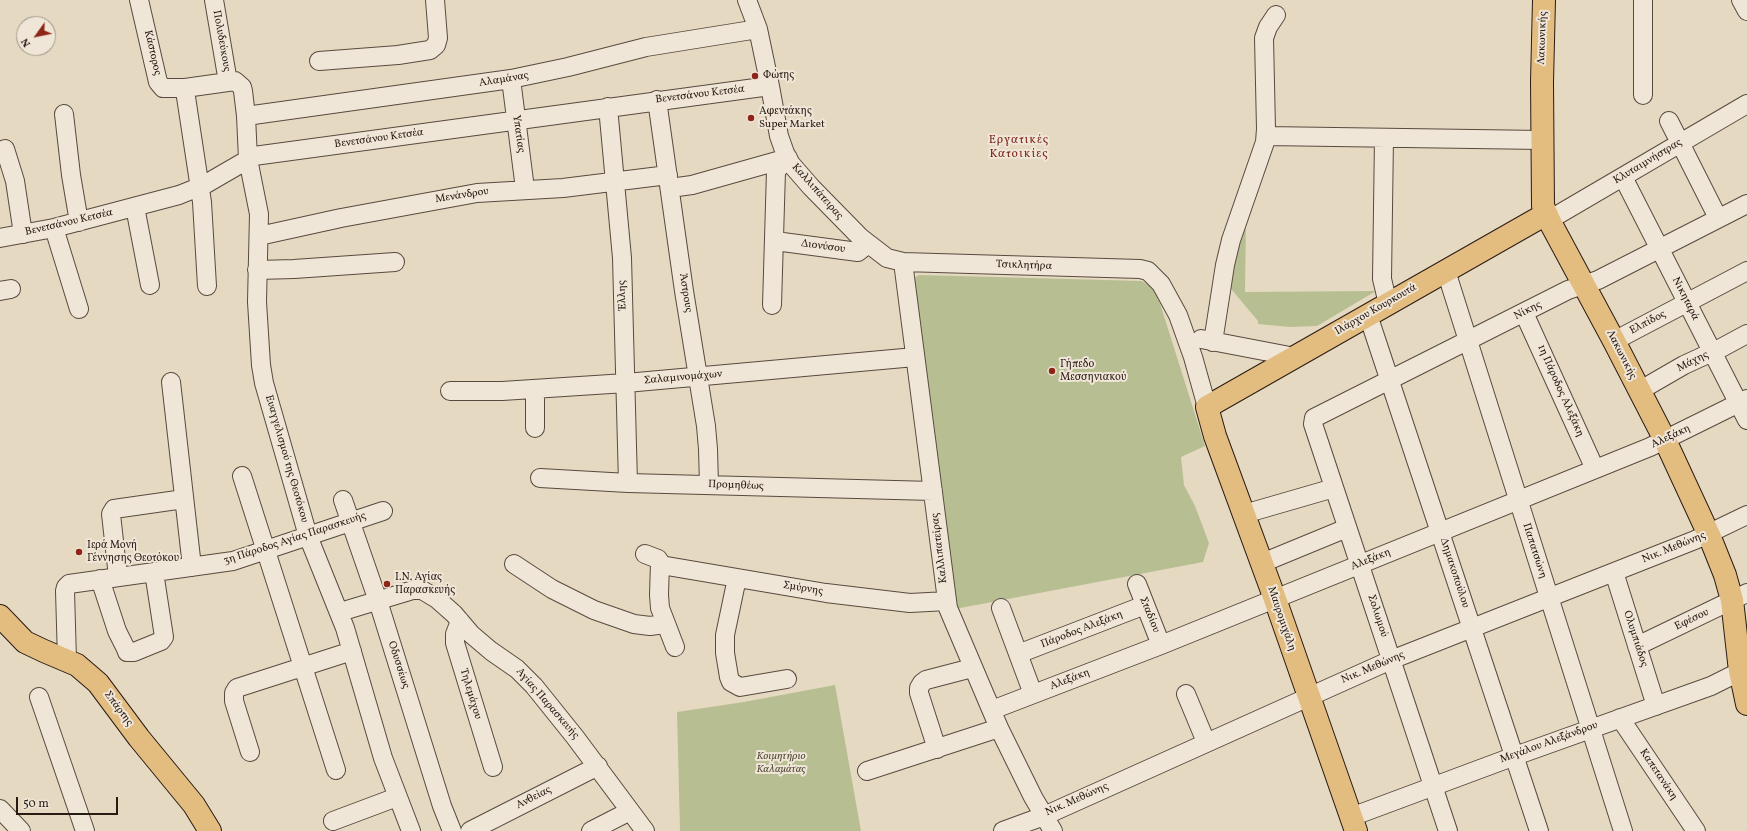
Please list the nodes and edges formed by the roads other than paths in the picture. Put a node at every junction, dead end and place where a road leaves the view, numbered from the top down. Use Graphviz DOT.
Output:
graph roads {
  1 [pos="139,0"];
  2 [pos="214,0"];
  3 [pos="435,0"];
  4 [pos="747,0"];
  5 [pos="1544,0"];
  6 [pos="1643,0"];
  7 [pos="1741,0"];
  8 [pos="1747,11"];
  9 [pos="1276,15"];
  10 [pos="758,29"];
  11 [pos="319,61"];
  12 [pos="511,79"];
  13 [pos="228,82"];
  14 [pos="770,86"];
  15 [pos="1644,95"];
  16 [pos="186,97"];
  17 [pos="658,100"];
  18 [pos="1747,104"];
  19 [pos="608,107"];
  20 [pos="64,114"];
  21 [pos="246,116"];
  22 [pos="516,119"];
  23 [pos="1669,121"];
  24 [pos="1266,136"];
  25 [pos="1384,138"];
  26 [pos="1542,140"];
  27 [pos="1680,143"];
  28 [pos="4,149"];
  29 [pos="788,158"];
  30 [pos="248,159"];
  31 [pos="1623,178"];
  32 [pos="615,182"];
  33 [pos="669,182"];
  34 [pos="199,186"];
  35 [pos="525,190"];
  36 [pos="1747,204"];
  37 [pos="136,207"];
  38 [pos="1548,217"];
  39 [pos="1718,218"];
  40 [pos="79,222"];
  41 [pos="54,228"];
  42 [pos="23,234"];
  43 [pos="259,236"];
  44 [pos="0,238"];
  45 [pos="775,241"];
  46 [pos="868,244"];
  47 [pos="1659,249"];
  48 [pos="395,262"];
  49 [pos="903,262"];
  50 [pos="257,270"];
  51 [pos="1446,271"];
  52 [pos="1747,271"];
  53 [pos="150,285"];
  54 [pos="1583,285"];
  55 [pos="207,286"];
  56 [pos="1687,303"];
  57 [pos="1388,304"];
  58 [pos="772,305"];
  59 [pos="79,309"];
  60 [pos="1524,313"];
  61 [pos="1368,315"];
  62 [pos="1747,334"];
  63 [pos="1186,336"];
  64 [pos="1468,341"];
  65 [pos="1614,341"];
  66 [pos="1213,342"];
  67 [pos="1712,352"];
  68 [pos="915,357"];
  69 [pos="1295,357"];
  70 [pos="698,376"];
  71 [pos="1390,380"];
  72 [pos="171,382"];
  73 [pos="626,383"];
  74 [pos="535,389"];
  75 [pos="450,391"];
  76 [pos="1640,391"];
  77 [pos="1743,402"];
  78 [pos="1207,407"];
  79 [pos="1747,420"];
  80 [pos="1313,424"];
  81 [pos="536,428"];
  82 [pos="1665,440"];
  83 [pos="1595,469"];
  84 [pos="242,476"];
  85 [pos="540,478"];
  86 [pos="628,483"];
  87 [pos="708,485"];
  88 [pos="1334,488"];
  89 [pos="933,491"];
  90 [pos="184,499"];
  91 [pos="344,500"];
  92 [pos="1518,500"];
  93 [pos="383,511"];
  94 [pos="1244,514"];
  95 [pos="1747,515"];
  96 [pos="351,522"];
  97 [pos="1347,528"];
  98 [pos="1440,532"];
  99 [pos="1709,534"];
  100 [pos="308,536"];
  101 [pos="265,549"];
  102 [pos="645,554"];
  103 [pos="1262,562"];
  104 [pos="514,564"];
  105 [pos="1360,564"];
  106 [pos="661,565"];
  107 [pos="192,567"];
  108 [pos="154,572"];
  109 [pos="1614,572"];
  110 [pos="118,577"];
  111 [pos="737,578"];
  112 [pos="100,579"];
  113 [pos="1137,584"];
  114 [pos="1549,597"];
  115 [pos="1739,597"];
  116 [pos="1275,599"];
  117 [pos="378,601"];
  118 [pos="946,601"];
  119 [pos="1145,605"];
  120 [pos="1001,608"];
  121 [pos="340,612"];
  122 [pos="0,616"];
  123 [pos="460,621"];
  124 [pos="665,624"];
  125 [pos="1471,628"];
  126 [pos="1161,645"];
  127 [pos="1637,646"];
  128 [pos="675,647"];
  129 [pos="352,651"];
  130 [pos="1018,654"];
  131 [pos="67,660"];
  132 [pos="1391,660"];
  133 [pos="302,666"];
  134 [pos="972,668"];
  135 [pos="1744,670"];
  136 [pos="787,679"];
  137 [pos="1033,694"];
  138 [pos="1186,694"];
  139 [pos="1308,696"];
  140 [pos="38,697"];
  141 [pos="1747,704"];
  142 [pos="1656,706"];
  143 [pos="992,710"];
  144 [pos="1620,718"];
  145 [pos="999,728"];
  146 [pos="1590,728"];
  147 [pos="1206,742"];
  148 [pos="937,749"];
  149 [pos="250,752"];
  150 [pos="1515,756"];
  151 [pos="598,766"];
  152 [pos="493,767"];
  153 [pos="336,770"];
  154 [pos="868,771"];
  155 [pos="1433,786"];
  156 [pos="397,796"];
  157 [pos="0,809"];
  158 [pos="630,811"];
  159 [pos="1044,816"];
  160 [pos="333,821"];
  161 [pos="1353,824"];
  162 [pos="21,831"];
  163 [pos="85,831"];
  164 [pos="210,831"];
  165 [pos="410,831"];
  166 [pos="452,831"];
  167 [pos="470,831"];
  168 [pos="591,831"];
  169 [pos="645,831"];
  170 [pos="1003,831"];
  171 [pos="1053,831"];
  172 [pos="1448,831"];
  173 [pos="1539,831"];
  174 [pos="1623,831"];
  175 [pos="1696,831"];
  1 -- 13 [label="street, Κάστορος"];
  2 -- 13 [label="street, Πολυδεύκους"];
  3 -- 11 [label="street"];
  4 -- 10 [label="street, Καλλιπάτειρας"];
  5 -- 26 [label="main road, Λακωνικής"];
  6 -- 15 [label="street"];
  7 -- 8 [label="street"];
  9 -- 24 [label="street"];
  10 -- 12 [label="street, Αλαμάνας"];
  10 -- 14 [label="street, Καλλιπάτειρας"];
  12 -- 21 [label="street, Αλαμάνας"];
  12 -- 22 [label="street, Υπατίας"];
  13 -- 21 [label="street, Ευαγγελισμού της Θεοτόκου"];
  14 -- 17 [label="street, Βενετσάνου Κετσέα"];
  14 -- 29 [label="street, Καλλιπάτειρας"];
  16 -- 34 [label="street"];
  17 -- 19 [label="street, Βενετσάνου Κετσέα"];
  17 -- 33 [label="street, Άστρους"];
  18 -- 27 [label="street, Κλυταιμνήστρας"];
  19 -- 22 [label="street, Βενετσάνου Κετσέα"];
  19 -- 32 [label="street, Έλλης"];
  20 -- 40 [label="street"];
  21 -- 30 [label="street, Ευαγγελισμού της Θεοτόκου"];
  22 -- 30 [label="street, Βενετσάνου Κετσέα"];
  22 -- 35 [label="street, Υπατίας"];
  23 -- 27 [label="street"];
  24 -- 25 [label="street"];
  24 -- 66 [label="street"];
  25 -- 26 [label="street"];
  25 -- 57 [label="street"];
  26 -- 38 [label="main road, Λακωνικής"];
  27 -- 31 [label="street, Κλυταιμνήστρας"];
  27 -- 39 [label="street"];
  28 -- 42 [label="street"];
  29 -- 33 [label="street, Μενάνδρου"];
  29 -- 45 [label="street"];
  29 -- 46 [label="street, Καλλιπάτειρας"];
  30 -- 34 [label="street, Βενετσάνου Κετσέα"];
  30 -- 43 [label="street, Ευαγγελισμού της Θεοτόκου"];
  31 -- 38 [label="street, Κλυταιμνήστρας"];
  31 -- 47 [label="street, Νικηταρά"];
  32 -- 33 [label="street, Μενάνδρου"];
  32 -- 35 [label="street, Μενάνδρου"];
  32 -- 73 [label="street, Έλλης"];
  33 -- 70 [label="street, Άστρους"];
  34 -- 37 [label="street, Βενετσάνου Κετσέα"];
  34 -- 55 [label="street"];
  35 -- 43 [label="street, Μενάνδρου"];
  36 -- 39 [label="street, Νίκης"];
  37 -- 40 [label="street, Βενετσάνου Κετσέα"];
  37 -- 53 [label="street"];
  38 -- 51 [label="main road, Ιλάρχου Κουρκουτά"];
  38 -- 54 [label="main road, Λακωνικής"];
  39 -- 47 [label="street, Νίκης"];
  40 -- 41 [label="street, Βενετσάνου Κετσέα"];
  41 -- 42 [label="street, Βενετσάνου Κετσέα"];
  41 -- 59 [label="street"];
  42 -- 44 [label="street, Βενετσάνου Κετσέα"];
  43 -- 50 [label="street, Ευαγγελισμού της Θεοτόκου"];
  45 -- 46 [label="street, Διονύσου"];
  45 -- 58 [label="street"];
  46 -- 49 [label="street, Καλλιπάτειρας"];
  47 -- 54 [label="street, Νίκης"];
  47 -- 56 [label="street, Νικηταρά"];
  48 -- 50 [label="street"];
  49 -- 63 [label="street, Τσικλητήρα"];
  49 -- 68 [label="street, Καλλιπατείρας"];
  50 -- 100 [label="street, Ευαγγελισμού της Θεοτόκου"];
  51 -- 57 [label="main road, Ιλάρχου Κουρκουτά"];
  51 -- 64 [label="street, Παπατσώνη"];
  52 -- 56 [label="street, Ελπίδος"];
  54 -- 60 [label="street, Νίκης"];
  54 -- 65 [label="main road, Λακωνικής"];
  56 -- 65 [label="street, Ελπίδος"];
  56 -- 67 [label="street, Νικηταρά"];
  57 -- 61 [label="main road, Ιλάρχου Κουρκουτά"];
  60 -- 64 [label="street, Νίκης"];
  60 -- 83 [label="street, 1η Πάροδος Αλεξάκη"];
  61 -- 69 [label="main road, Ιλάρχου Κουρκουτά"];
  61 -- 71 [label="street, Δημακοπούλου"];
  62 -- 67 [label="street, Μάχης"];
  63 -- 66 [label="street"];
  63 -- 78 [label="street"];
  64 -- 71 [label="street, Νίκης"];
  64 -- 92 [label="street, Παπατσώνη"];
  65 -- 76 [label="main road, Λακωνικής"];
  66 -- 69 [label="street"];
  67 -- 76 [label="street, Μάχης"];
  67 -- 77 [label="street, Νικηταρά"];
  68 -- 70 [label="street, Σαλαμινομάχων"];
  68 -- 89 [label="street, Καλλιπατείρας"];
  69 -- 78 [label="main road, Ιλάρχου Κουρκουτά"];
  70 -- 73 [label="street, Σαλαμινομάχων"];
  70 -- 87 [label="street, Άστρους"];
  71 -- 80 [label="street, Νίκης"];
  71 -- 98 [label="street, Δημακοπούλου"];
  72 -- 90 [label="street"];
  73 -- 74 [label="street, Σαλαμινομάχων"];
  73 -- 86 [label="street, Έλλης"];
  74 -- 75 [label="street, Σαλαμινομάχων"];
  74 -- 81 [label="street"];
  76 -- 82 [label="main road, Λακωνικής"];
  77 -- 79 [label="street, Νικηταρά"];
  77 -- 82 [label="street, Αλεξάκη"];
  78 -- 94 [label="main road, Μαυρομιχάλη"];
  80 -- 88 [label="street, Σολωμού"];
  82 -- 83 [label="street, Αλεξάκη"];
  82 -- 99 [label="main road, Λακωνικής"];
  83 -- 92 [label="street, Αλεξάκη"];
  84 -- 101 [label="street"];
  85 -- 86 [label="street, Προμηθέως"];
  86 -- 87 [label="street, Προμηθέως"];
  87 -- 89 [label="street, Προμηθέως"];
  88 -- 94 [label="street"];
  88 -- 97 [label="street, Σολωμού"];
  89 -- 118 [label="street, Καλλιπατείρας"];
  90 -- 107 [label="street"];
  90 -- 110 [label="street"];
  91 -- 96 [label="street, Οδυσσέως"];
  92 -- 98 [label="street, Αλεξάκη"];
  92 -- 114 [label="street, Παπατσώνη"];
  93 -- 96 [label="street, 3η Πάροδος Αγίας Παρασκευής"];
  94 -- 103 [label="main road, Μαυρομιχάλη"];
  95 -- 99 [label="street, Νικ. Μεθώνης"];
  96 -- 100 [label="street, 3η Πάροδος Αγίας Παρασκευής"];
  96 -- 117 [label="street, Οδυσσέως"];
  97 -- 103 [label="street"];
  97 -- 105 [label="street, Σολωμού"];
  98 -- 105 [label="street, Αλεξάκη"];
  98 -- 125 [label="street, Δημακοπούλου"];
  99 -- 109 [label="street, Νικ. Μεθώνης"];
  99 -- 115 [label="main road, Λακωνικής"];
  100 -- 101 [label="street, 3η Πάροδος Αγίας Παρασκευής"];
  100 -- 121 [label="street, Ευαγγελισμού της Θεοτόκου"];
  101 -- 107 [label="street, 3η Πάροδος Αγίας Παρασκευής"];
  101 -- 133 [label="street"];
  102 -- 106 [label="street"];
  103 -- 116 [label="main road, Μαυρομιχάλη"];
  104 -- 124 [label="street"];
  105 -- 116 [label="street, Αλεξάκη"];
  105 -- 132 [label="street, Σολωμού"];
  106 -- 111 [label="street, Σμύρνης"];
  106 -- 124 [label="street"];
  107 -- 108 [label="street, 3η Πάροδος Αγίας Παρασκευής"];
  108 -- 110 [label="street, 3η Πάροδος Αγίας Παρασκευής"];
  108 -- 112 [label="street"];
  109 -- 114 [label="street, Νικ. Μεθώνης"];
  109 -- 127 [label="street, Ολυμπιάδος"];
  110 -- 112 [label="street, 3η Πάροδος Αγίας Παρασκευής"];
  111 -- 118 [label="street, Σμύρνης"];
  111 -- 136 [label="street"];
  112 -- 131 [label="street, 3η Πάροδος Αγίας Παρασκευής"];
  113 -- 119 [label="street, Σταδίου"];
  114 -- 125 [label="street, Νικ. Μεθώνης"];
  114 -- 146 [label="street, Παπατσώνη"];
  115 -- 127 [label="street, Εφέσου"];
  115 -- 135 [label="main road, Λακωνικής"];
  116 -- 126 [label="street, Αλεξάκη"];
  116 -- 139 [label="main road, Μαυρομιχάλη"];
  117 -- 121 [label="street, Αγίας Παρασκευής"];
  117 -- 123 [label="street, Αγίας Παρασκευής"];
  117 -- 166 [label="street, Οδυσσέως"];
  118 -- 134 [label="street, Καλλιπατείρας"];
  119 -- 126 [label="street, Σταδίου"];
  119 -- 130 [label="street, Πάροδος Αλεξάκη"];
  120 -- 130 [label="street"];
  121 -- 129 [label="street, Ευαγγελισμού της Θεοτόκου"];
  122 -- 131 [label="main road, Σπάρτης"];
  123 -- 151 [label="street, Αγίας Παρασκευής"];
  123 -- 152 [label="street, Τηλεμάχου"];
  124 -- 128 [label="street"];
  125 -- 132 [label="street, Νικ. Μεθώνης"];
  125 -- 150 [label="street, Δημακοπούλου"];
  126 -- 137 [label="street, Αλεξάκη"];
  127 -- 142 [label="street, Ολυμπιάδος"];
  129 -- 133 [label="street"];
  129 -- 156 [label="street, Ευαγγελισμού της Θεοτόκου"];
  130 -- 137 [label="street"];
  131 -- 164 [label="main road, Σπάρτης"];
  132 -- 139 [label="street, Νικ. Μεθώνης"];
  132 -- 155 [label="street, Σολωμού"];
  133 -- 149 [label="street"];
  133 -- 153 [label="street"];
  134 -- 143 [label="street, Καλλιπατείρας"];
  134 -- 148 [label="street"];
  135 -- 141 [label="main road, Λακωνικής"];
  135 -- 142 [label="street, Μεγάλου Αλεξάνδρου"];
  137 -- 143 [label="street, Αλεξάκη"];
  138 -- 147 [label="street"];
  139 -- 147 [label="street, Νικ. Μεθώνης"];
  139 -- 161 [label="main road, Μαυρομιχάλη"];
  140 -- 163 [label="street"];
  142 -- 144 [label="street, Μεγάλου Αλεξάνδρου"];
  143 -- 145 [label="street, Καλλιπατείρας"];
  144 -- 146 [label="street, Μεγάλου Αλεξάνδρου"];
  144 -- 175 [label="street, Καπετανάκη"];
  145 -- 148 [label="street"];
  145 -- 159 [label="street, Καλλιπατείρας"];
  146 -- 150 [label="street, Μεγάλου Αλεξάνδρου"];
  146 -- 174 [label="street, Παπατσώνη"];
  147 -- 159 [label="street, Νικ. Μεθώνης"];
  148 -- 154 [label="street"];
  150 -- 155 [label="street, Μεγάλου Αλεξάνδρου"];
  150 -- 173 [label="street, Δημακοπούλου"];
  151 -- 158 [label="street, Αγίας Παρασκευής"];
  151 -- 167 [label="street, Ανθείας"];
  155 -- 161 [label="street, Μεγάλου Αλεξάνδρου"];
  155 -- 172 [label="street, Σολωμού"];
  156 -- 160 [label="street"];
  156 -- 165 [label="street, Ευαγγελισμού της Θεοτόκου"];
  157 -- 162 [label="street"];
  158 -- 168 [label="street"];
  158 -- 169 [label="street, Αγίας Παρασκευής"];
  159 -- 170 [label="street, Νικ. Μεθώνης"];
  159 -- 171 [label="street"];
}
